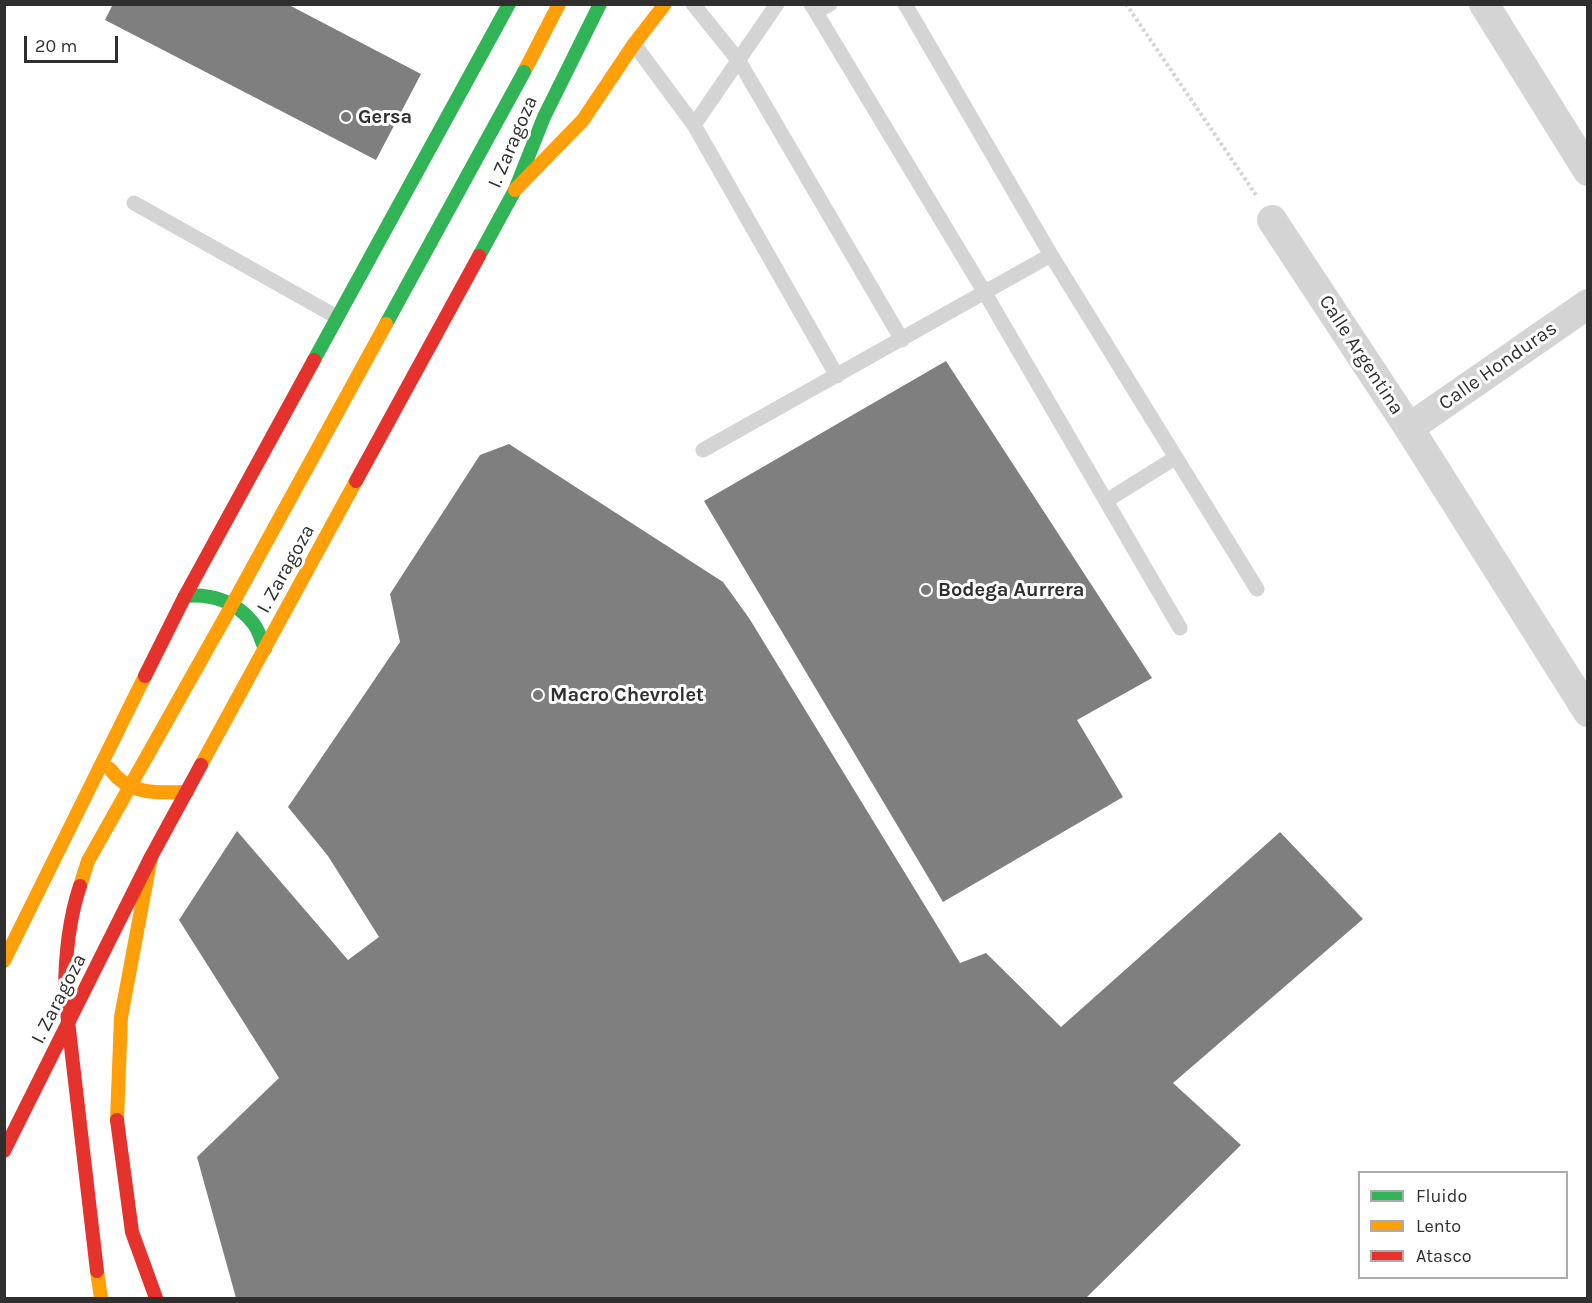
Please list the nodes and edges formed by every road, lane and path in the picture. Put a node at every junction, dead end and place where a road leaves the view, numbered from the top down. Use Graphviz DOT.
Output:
graph roads {
  1 [pos="509,4"];
  2 [pos="560,4"];
  3 [pos="600,4"];
  4 [pos="665,4"];
  5 [pos="693,4"];
  6 [pos="905,4"];
  7 [pos="1126,4"];
  8 [pos="1484,4"];
  9 [pos="770,7"];
  10 [pos="819,7"];
  11 [pos="634,44"];
  12 [pos="739,61"];
  13 [pos="694,125"];
  14 [pos="1587,171"];
  15 [pos="515,190"];
  16 [pos="134,203"];
  17 [pos="1272,220"];
  18 [pos="1051,255"];
  19 [pos="985,293"];
  20 [pos="1587,304"];
  21 [pos="337,317"];
  22 [pos="902,340"];
  23 [pos="837,376"];
  24 [pos="1409,428"];
  25 [pos="703,450"];
  26 [pos="1175,458"];
  27 [pos="1106,501"];
  28 [pos="1257,588"];
  29 [pos="185,596"];
  30 [pos="1180,627"];
  31 [pos="265,649"];
  32 [pos="1587,711"];
  33 [pos="104,759"];
  34 [pos="187,792"];
  35 [pos="151,857"];
  36 [pos="4,961"];
  37 [pos="4,1151"];
  38 [pos="101,1299"];
  39 [pos="156,1299"];
  1 -- 21 [label="main road"];
  2 -- 38 [label="main road, bridge"];
  3 -- 15 [label="main road, I. Zaragoza"];
  4 -- 11 [label="main road"];
  5 -- 12 [label="lane"];
  6 -- 18 [label="lane"];
  7 -- 17 [label="path"];
  8 -- 14 [label="street"];
  9 -- 12 [label="lane"];
  10 -- 19 [label="lane"];
  11 -- 13 [label="lane"];
  11 -- 15 [label="main road"];
  12 -- 13 [label="lane"];
  12 -- 22 [label="lane"];
  13 -- 23 [label="lane"];
  15 -- 31 [label="main road, I. Zaragoza"];
  16 -- 21 [label="lane"];
  17 -- 24 [label="street, Calle Argentina"];
  18 -- 19 [label="lane"];
  18 -- 26 [label="lane"];
  19 -- 22 [label="lane"];
  19 -- 27 [label="lane"];
  20 -- 24 [label="street, Calle Honduras"];
  21 -- 29 [label="main road"];
  22 -- 23 [label="lane"];
  23 -- 25 [label="lane"];
  24 -- 32 [label="street, Calle Argentina"];
  26 -- 27 [label="lane"];
  26 -- 28 [label="lane"];
  27 -- 30 [label="lane"];
  29 -- 31 [label="main road"];
  29 -- 33 [label="main road"];
  31 -- 34 [label="main road, I. Zaragoza"];
  33 -- 34 [label="main road"];
  33 -- 36 [label="main road"];
  34 -- 35 [label="main road, I. Zaragoza"];
  35 -- 37 [label="main road, I. Zaragoza"];
  35 -- 39 [label="main road"];
}
